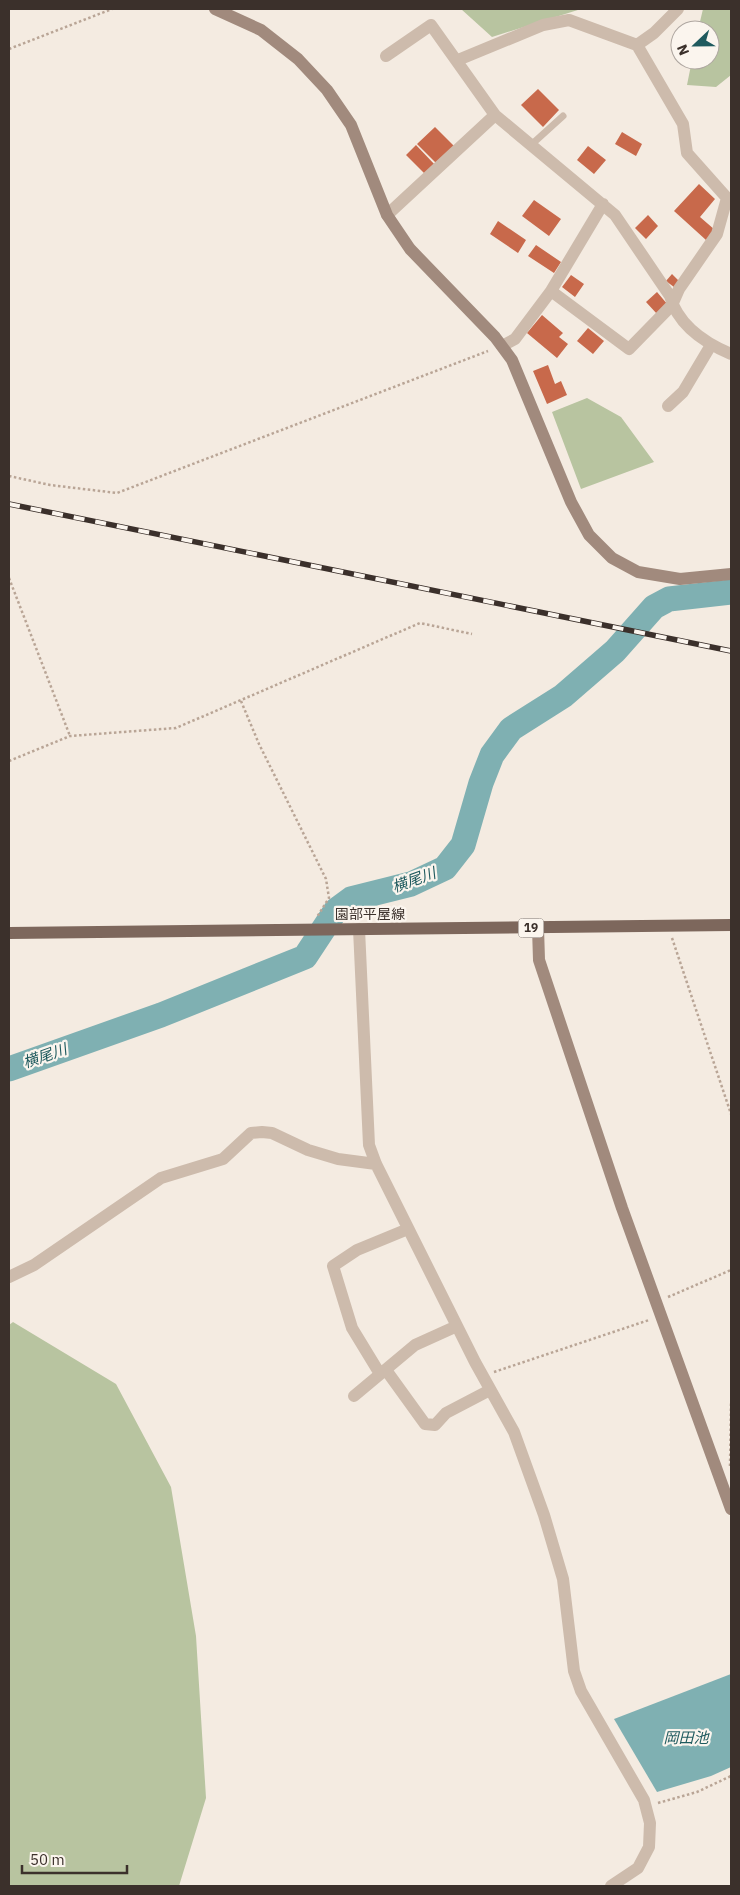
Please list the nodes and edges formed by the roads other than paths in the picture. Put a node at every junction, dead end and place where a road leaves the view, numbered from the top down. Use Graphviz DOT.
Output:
graph roads {
  1 [pos="215,9"];
  2 [pos="678,9"];
  3 [pos="637,45"];
  4 [pos="386,56"];
  5 [pos="458,60"];
  6 [pos="495,115"];
  7 [pos="563,116"];
  8 [pos="531,145"];
  9 [pos="604,204"];
  10 [pos="728,205"];
  11 [pos="387,215"];
  12 [pos="551,290"];
  13 [pos="672,304"];
  14 [pos="712,345"];
  15 [pos="502,346"];
  16 [pos="731,354"];
  17 [pos="668,406"];
  18 [pos="731,574"];
  19 [pos="731,925"];
  20 [pos="538,928"];
  21 [pos="359,929"];
  22 [pos="9,933"];
  23 [pos="376,1164"];
  24 [pos="408,1229"];
  25 [pos="9,1277"];
  26 [pos="457,1326"];
  27 [pos="383,1372"];
  28 [pos="490,1390"];
  29 [pos="354,1396"];
  30 [pos="731,1509"];
  31 [pos="611,1886"];
  1 -- 11 [label="street"];
  2 -- 3 [label="street"];
  3 -- 5 [label="street"];
  3 -- 10 [label="street"];
  4 -- 5 [label="street"];
  5 -- 6 [label="street"];
  6 -- 8 [label="street"];
  6 -- 11 [label="street"];
  7 -- 8 [label="lane"];
  8 -- 9 [label="street"];
  9 -- 12 [label="street"];
  9 -- 13 [label="street"];
  10 -- 13 [label="street"];
  11 -- 15 [label="street"];
  12 -- 13 [label="street"];
  12 -- 15 [label="street"];
  13 -- 14 [label="street"];
  14 -- 16 [label="street"];
  14 -- 17 [label="street"];
  15 -- 18 [label="street"];
  19 -- 20 [label="main road, 園部平屋線 / 19"];
  20 -- 21 [label="main road, 園部平屋線 / 19"];
  20 -- 30 [label="street"];
  21 -- 22 [label="main road, 園部平屋線 / 19"];
  21 -- 23 [label="street"];
  23 -- 24 [label="street"];
  23 -- 25 [label="street"];
  24 -- 26 [label="street"];
  24 -- 27 [label="street"];
  26 -- 27 [label="street"];
  26 -- 28 [label="street"];
  27 -- 28 [label="street"];
  27 -- 29 [label="street"];
  28 -- 31 [label="street"];
}
